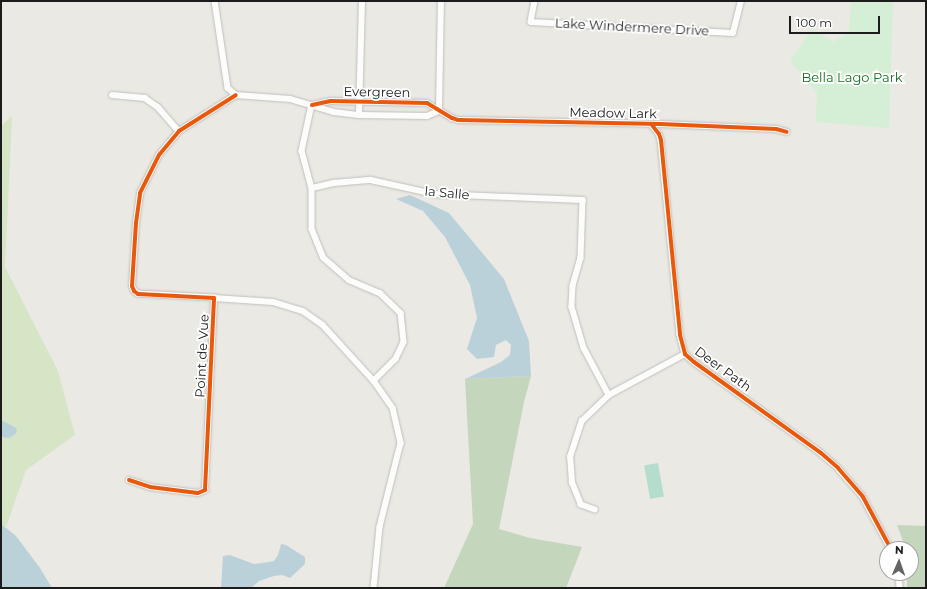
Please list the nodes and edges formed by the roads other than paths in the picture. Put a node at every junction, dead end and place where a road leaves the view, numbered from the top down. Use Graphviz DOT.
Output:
graph roads {
  1 [pos="215,1"];
  2 [pos="362,1"];
  3 [pos="440,1"];
  4 [pos="535,1"];
  5 [pos="741,1"];
  6 [pos="112,95"];
  7 [pos="236,95"];
  8 [pos="360,102"];
  9 [pos="312,105"];
  10 [pos="439,111"];
  11 [pos="359,115"];
  12 [pos="652,125"];
  13 [pos="179,131"];
  14 [pos="787,132"];
  15 [pos="312,188"];
  16 [pos="214,298"];
  17 [pos="685,354"];
  18 [pos="374,381"];
  19 [pos="608,396"];
  20 [pos="130,480"];
  21 [pos="595,510"];
  22 [pos="887,541"];
  23 [pos="374,588"];
  1 -- 7 [label="street"];
  2 -- 8 [label="street"];
  3 -- 10 [label="street"];
  4 -- 5 [label="street, Lake Windermere Drive"];
  6 -- 13 [label="street"];
  7 -- 9 [label="street, Evergreen"];
  7 -- 13 [label="street, Point de Vue"];
  8 -- 9 [label="street, Evergreen"];
  8 -- 10 [label="street, Evergreen"];
  8 -- 11 [label="street"];
  9 -- 11 [label="street, Evergreen"];
  9 -- 15 [label="street"];
  10 -- 11 [label="street, Evergreen"];
  10 -- 12 [label="street, Meadow Lark"];
  12 -- 14 [label="street, Meadow Lark"];
  12 -- 17 [label="street, Deer Path"];
  13 -- 16 [label="street, Point de Vue"];
  15 -- 18 [label="street"];
  15 -- 19 [label="street, la Salle"];
  16 -- 18 [label="street"];
  16 -- 20 [label="street, Point de Vue"];
  17 -- 19 [label="street"];
  17 -- 22 [label="street, Deer Path"];
  18 -- 23 [label="street"];
  19 -- 21 [label="street"];
}
